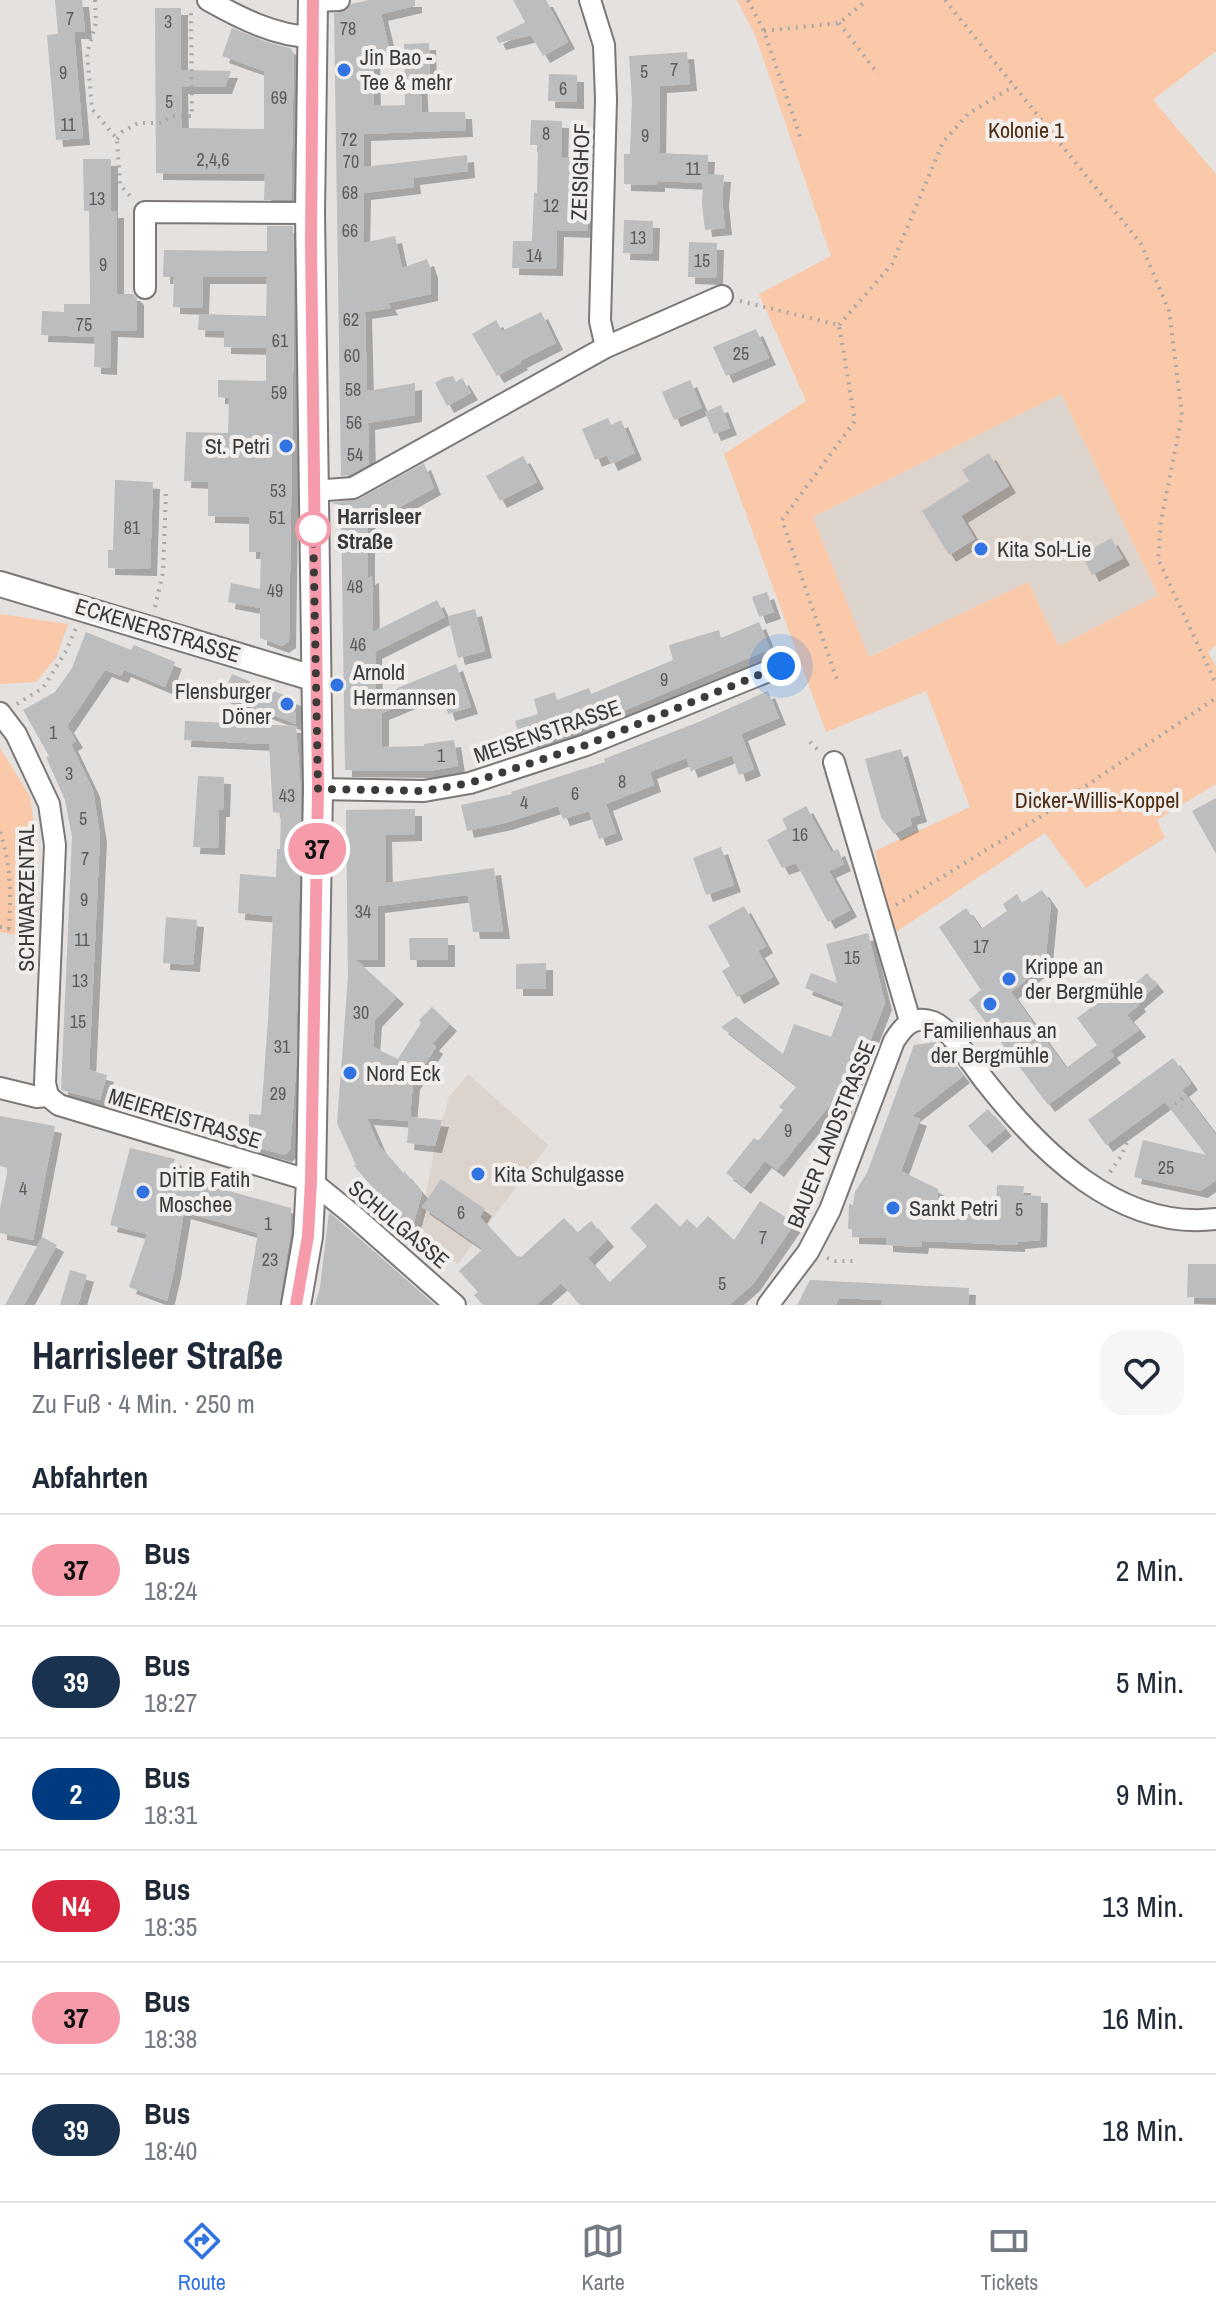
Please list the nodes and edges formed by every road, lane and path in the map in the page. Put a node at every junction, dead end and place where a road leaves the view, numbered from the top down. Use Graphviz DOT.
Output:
graph roads {
  1 [pos="95,0"];
  2 [pos="208,0"];
  3 [pos="313,0"];
  4 [pos="339,0"];
  5 [pos="590,0"];
  6 [pos="748,0"];
  7 [pos="867,0"];
  8 [pos="945,0"];
  9 [pos="191,14"];
  10 [pos="839,23"];
  11 [pos="764,31"];
  12 [pos="312,37"];
  13 [pos="878,74"];
  14 [pos="1014,86"];
  15 [pos="117,139"];
  16 [pos="802,142"];
  17 [pos="145,212"];
  18 [pos="310,213"];
  19 [pos="145,288"];
  20 [pos="722,296"];
  21 [pos="839,325"];
  22 [pos="606,347"];
  23 [pos="166,491"];
  24 [pos="313,491"];
  25 [pos="0,584"];
  26 [pos="75,628"];
  27 [pos="150,628"];
  28 [pos="781,666"];
  29 [pos="316,679"];
  30 [pos="837,680"];
  31 [pos="1216,684"];
  32 [pos="1216,698"];
  33 [pos="1,714"];
  34 [pos="834,762"];
  35 [pos="318,789"];
  36 [pos="0,832"];
  37 [pos="880,915"];
  38 [pos="0,927"];
  39 [pos="9,929"];
  40 [pos="53,939"];
  41 [pos="910,1021"];
  42 [pos="0,1088"];
  43 [pos="48,1096"];
  44 [pos="1186,1096"];
  45 [pos="311,1181"];
  46 [pos="1096,1190"];
  47 [pos="1216,1219"];
  48 [pos="835,1261"];
  49 [pos="856,1261"];
  50 [pos="296,1305"];
  51 [pos="455,1305"];
  52 [pos="768,1305"];
  1 -- 15 [label="path"];
  2 -- 12 [label="street"];
  3 -- 4 [label="street"];
  3 -- 12 [label="main road"];
  5 -- 22 [label="street, ZEISIGHOF"];
  6 -- 11 [label="path"];
  7 -- 10 [label="path"];
  8 -- 14 [label="path"];
  9 -- 15 [label="path"];
  10 -- 11 [label="path"];
  10 -- 13 [label="path"];
  11 -- 16 [label="path"];
  12 -- 18 [label="main road"];
  14 -- 21 [label="path"];
  14 -- 31 [label="path"];
  15 -- 17 [label="path"];
  17 -- 18 [label="street"];
  17 -- 19 [label="street"];
  18 -- 24 [label="main road"];
  20 -- 21 [label="path"];
  20 -- 22 [label="street"];
  21 -- 30 [label="path"];
  22 -- 24 [label="street"];
  23 -- 27 [label="path"];
  24 -- 29 [label="main road"];
  25 -- 27 [label="street, ECKENERSTRASSE"];
  26 -- 33 [label="path"];
  27 -- 29 [label="street, ECKENERSTRASSE"];
  28 -- 35 [label="street, MEISENSTRASSE"];
  29 -- 35 [label="main road"];
  32 -- 37 [label="path"];
  33 -- 40 [label="street, SCHWARZENTAL"];
  34 -- 37 [label="street"];
  35 -- 45 [label="main road"];
  36 -- 39 [label="path"];
  37 -- 41 [label="street"];
  38 -- 39 [label="path"];
  39 -- 40 [label="path"];
  40 -- 43 [label="street, SCHWARZENTAL"];
  41 -- 46 [label="street"];
  41 -- 52 [label="street, BAUER LANDSTRASSE"];
  42 -- 43 [label="street, MEIEREISTRASSE"];
  43 -- 45 [label="street, MEIEREISTRASSE"];
  44 -- 46 [label="path"];
  45 -- 50 [label="main road"];
  45 -- 51 [label="street, SCHULGASSE"];
  46 -- 47 [label="street"];
  48 -- 49 [label="path"];
}
